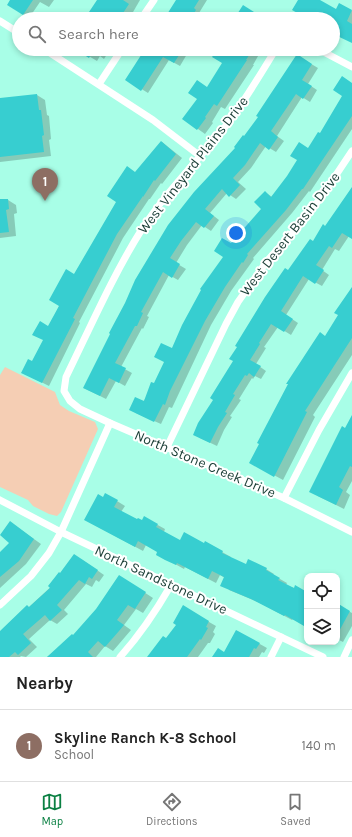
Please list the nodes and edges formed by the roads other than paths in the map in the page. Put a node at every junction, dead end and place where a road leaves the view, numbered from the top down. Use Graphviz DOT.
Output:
graph roads {
  1 [pos="154,0"];
  2 [pos="146,12"];
  3 [pos="0,21"];
  4 [pos="12,29"];
  5 [pos="55,56"];
  6 [pos="117,56"];
  7 [pos="272,56"];
  8 [pos="331,56"];
  9 [pos="352,67"];
  10 [pos="99,84"];
  11 [pos="352,151"];
  12 [pos="200,156"];
  13 [pos="352,373"];
  14 [pos="64,391"];
  15 [pos="110,423"];
  16 [pos="167,446"];
  17 [pos="284,498"];
  18 [pos="0,500"];
  19 [pos="61,532"];
  20 [pos="352,532"];
  21 [pos="171,585"];
  22 [pos="0,605"];
  23 [pos="281,637"];
  24 [pos="352,640"];
  25 [pos="120,657"];
  26 [pos="271,657"];
  27 [pos="323,657"];
  28 [pos="344,657"];
  1 -- 2 [label="street"];
  3 -- 4 [label="street"];
  5 -- 10 [label="street"];
  6 -- 10 [label="street"];
  7 -- 12 [label="street, West Vineyard Plains Drive"];
  8 -- 9 [label="street"];
  10 -- 12 [label="street"];
  11 -- 16 [label="street, West Desert Basin Drive"];
  12 -- 14 [label="street, West Vineyard Plains Drive"];
  13 -- 17 [label="street"];
  14 -- 15 [label="street, North Stone Creek Drive"];
  15 -- 16 [label="street, North Stone Creek Drive"];
  15 -- 19 [label="street"];
  16 -- 17 [label="street, North Stone Creek Drive"];
  17 -- 20 [label="street, North Stone Creek Drive"];
  18 -- 19 [label="street, North Sandstone Drive"];
  19 -- 21 [label="street, North Sandstone Drive"];
  19 -- 22 [label="street"];
  21 -- 23 [label="street, North Sandstone Drive"];
  21 -- 25 [label="street"];
  23 -- 26 [label="street"];
  23 -- 27 [label="street, North Sandstone Drive"];
  24 -- 28 [label="street"];
}
